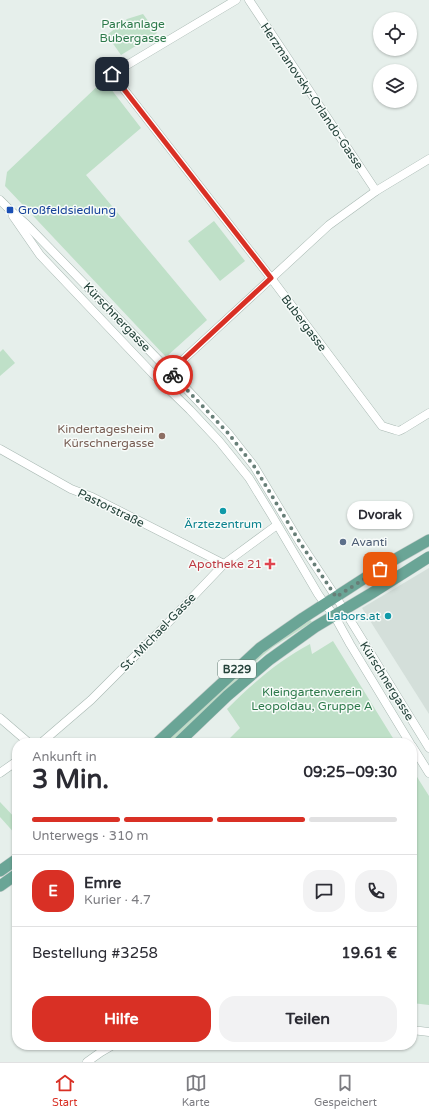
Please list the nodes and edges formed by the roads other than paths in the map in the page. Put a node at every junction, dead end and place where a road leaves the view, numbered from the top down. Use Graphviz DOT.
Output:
graph roads {
  1 [pos="236,0"];
  2 [pos="249,0"];
  3 [pos="429,159"];
  4 [pos="376,191"];
  5 [pos="0,200"];
  6 [pos="10,210"];
  7 [pos="271,278"];
  8 [pos="170,372"];
  9 [pos="160,381"];
  10 [pos="429,413"];
  11 [pos="0,449"];
  12 [pos="277,525"];
  13 [pos="429,540"];
  14 [pos="429,557"];
  15 [pos="224,564"];
  16 [pos="336,597"];
  17 [pos="324,604"];
  18 [pos="339,612"];
  19 [pos="0,718"];
  20 [pos="23,738"];
  21 [pos="47,738"];
  22 [pos="163,738"];
  23 [pos="183,738"];
  24 [pos="407,738"];
  25 [pos="429,748"];
  26 [pos="417,754"];
  27 [pos="12,765"];
  28 [pos="0,773"];
  29 [pos="429,773"];
  30 [pos="12,863"];
  31 [pos="0,872"];
  32 [pos="12,878"];
  33 [pos="0,886"];
  34 [pos="417,1031"];
  35 [pos="429,1032"];
  36 [pos="104,1050"];
  37 [pos="86,1062"];
  1 -- 7 [label="street, Bubergasse"];
  2 -- 4 [label="street, Herzmanovsky-Orlando-Gasse"];
  3 -- 4 [label="street"];
  4 -- 7 [label="street"];
  5 -- 6 [label="street, Kürschnergasse"];
  6 -- 8 [label="street, Kürschnergasse"];
  6 -- 9 [label="street, Kürschnergasse"];
  7 -- 8 [label="street"];
  7 -- 10 [label="street, Bubergasse"];
  8 -- 9 [label="street"];
  8 -- 16 [label="street, Kürschnergasse"];
  9 -- 12 [label="street, Kürschnergasse"];
  11 -- 15 [label="street, Pastorstraße"];
  12 -- 15 [label="street, St.-Michael-Gasse"];
  12 -- 17 [label="street, Kürschnergasse"];
  13 -- 16 [label="main road, B229"];
  14 -- 18 [label="main road, B229"];
  15 -- 21 [label="street, St.-Michael-Gasse"];
  16 -- 17 [label="main road, B229"];
  16 -- 18 [label="street, Kürschnergasse"];
  17 -- 18 [label="street, Kürschnergasse"];
  17 -- 22 [label="main road, B229"];
  18 -- 23 [label="main road, B229"];
  18 -- 24 [label="street, Kürschnergasse"];
  18 -- 25 [label="street, Kürschnergasse"];
  19 -- 20 [label="street"];
  26 -- 29 [label="street"];
  27 -- 28 [label="street"];
  30 -- 31 [label="main road"];
  32 -- 33 [label="main road"];
  34 -- 35 [label="street"];
  36 -- 37 [label="street"];
}
